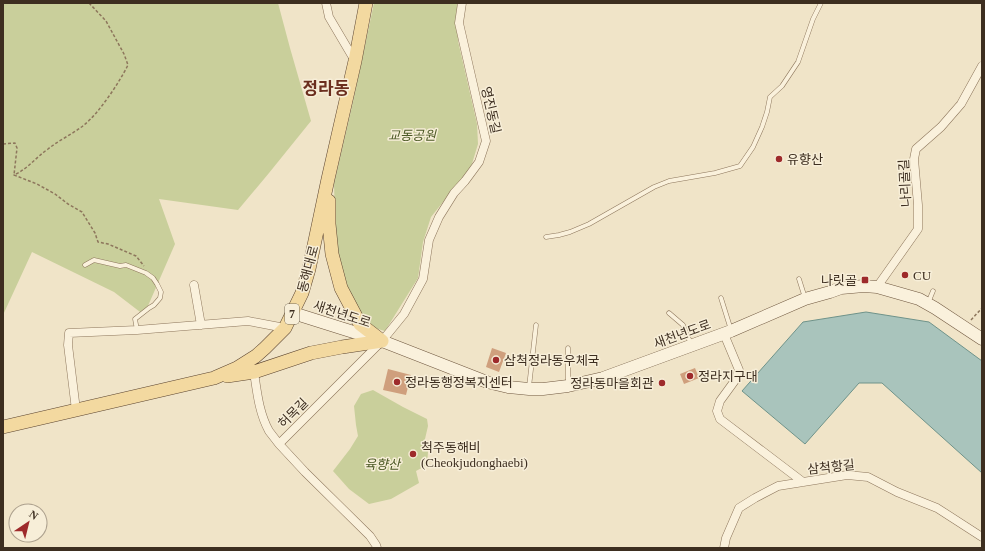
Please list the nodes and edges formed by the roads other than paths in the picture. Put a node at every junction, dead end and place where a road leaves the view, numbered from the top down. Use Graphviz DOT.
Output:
graph roads {
  1 [pos="326,3"];
  2 [pos="366,3"];
  3 [pos="462,3"];
  4 [pos="821,3"];
  5 [pos="355,61"];
  6 [pos="982,66"];
  7 [pos="328,179"];
  8 [pos="546,237"];
  9 [pos="429,240"];
  10 [pos="85,265"];
  11 [pos="799,279"];
  12 [pos="194,285"];
  13 [pos="878,286"];
  14 [pos="933,291"];
  15 [pos="721,298"];
  16 [pos="805,299"];
  17 [pos="928,304"];
  18 [pos="293,313"];
  19 [pos="669,313"];
  20 [pos="201,325"];
  21 [pos="536,326"];
  22 [pos="285,328"];
  23 [pos="137,330"];
  24 [pos="727,332"];
  25 [pos="982,339"];
  26 [pos="382,341"];
  27 [pos="691,345"];
  28 [pos="568,348"];
  29 [pos="254,372"];
  30 [pos="214,378"];
  31 [pos="568,386"];
  32 [pos="529,389"];
  33 [pos="76,410"];
  34 [pos="3,428"];
  35 [pos="279,444"];
  36 [pos="803,482"];
  37 [pos="982,537"];
  38 [pos="377,548"];
  39 [pos="724,548"];
  1 -- 5 [label="street"];
  2 -- 5 [label="main road, 동해대로 / 7"];
  3 -- 9 [label="street, 영진동길"];
  4 -- 8 [label="lane"];
  5 -- 7 [label="main road, 동해대로 / 7"];
  6 -- 13 [label="street, 나리골길"];
  7 -- 18 [label="main road, 동해대로 / 7"];
  7 -- 26 [label="main road"];
  9 -- 26 [label="street, 새천년도로"];
  10 -- 23 [label="lane"];
  11 -- 16 [label="lane"];
  12 -- 20 [label="street"];
  13 -- 16 [label="street, 새천년도로"];
  13 -- 17 [label="street, 새천년도로"];
  14 -- 17 [label="lane"];
  15 -- 24 [label="lane"];
  16 -- 24 [label="street, 새천년도로"];
  17 -- 25 [label="street, 새천년도로"];
  18 -- 22 [label="main road, 동해대로 / 7"];
  18 -- 26 [label="street, 새천년도로"];
  19 -- 27 [label="lane"];
  20 -- 22 [label="street"];
  20 -- 23 [label="street"];
  21 -- 32 [label="lane"];
  22 -- 30 [label="main road, 동해대로 / 7"];
  23 -- 33 [label="street"];
  24 -- 27 [label="street, 새천년도로"];
  24 -- 36 [label="street"];
  26 -- 29 [label="main road"];
  26 -- 32 [label="street, 새천년도로"];
  26 -- 35 [label="street, 허목길"];
  27 -- 31 [label="street, 새천년도로"];
  28 -- 31 [label="lane"];
  29 -- 30 [label="main road"];
  29 -- 35 [label="street"];
  30 -- 33 [label="main road, 동해대로 / 7"];
  31 -- 32 [label="street, 새천년도로"];
  33 -- 34 [label="main road, 동해대로 / 7"];
  35 -- 38 [label="street, 허목길"];
  36 -- 37 [label="street, 삼척항길"];
  36 -- 39 [label="street, 삼척항길"];
}
